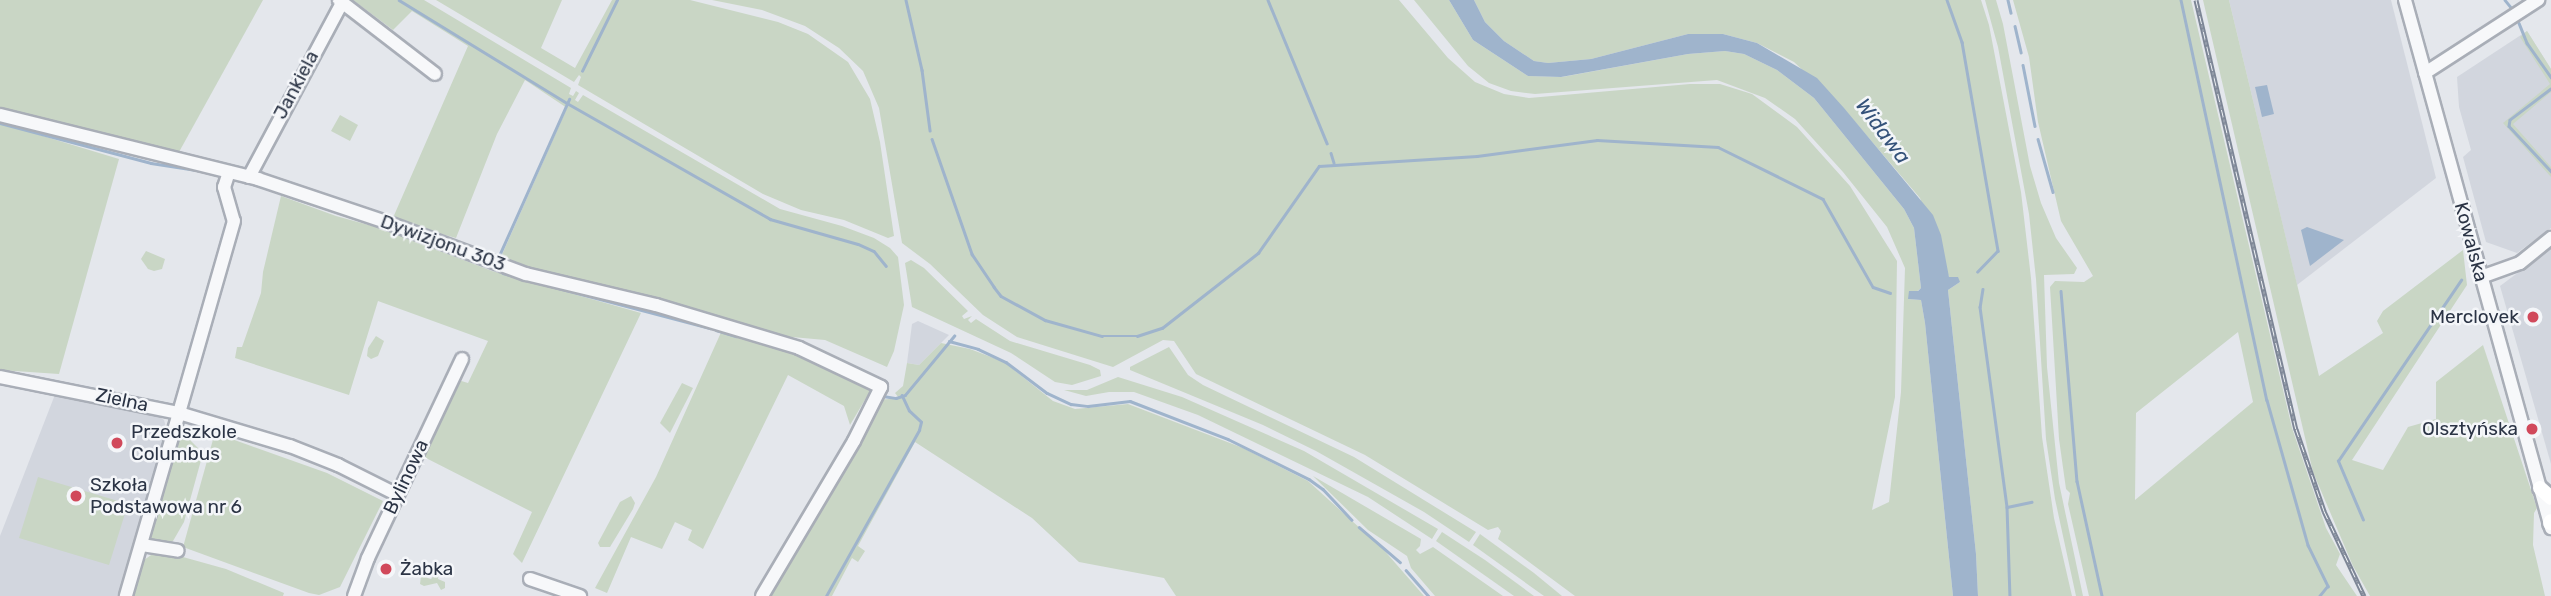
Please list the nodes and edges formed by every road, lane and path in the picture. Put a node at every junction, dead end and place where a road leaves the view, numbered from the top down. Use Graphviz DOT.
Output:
graph roads {
  1 [pos="2405,0"];
  2 [pos="2538,0"];
  3 [pos="340,1"];
  4 [pos="2425,73"];
  5 [pos="435,74"];
  6 [pos="0,115"];
  7 [pos="229,172"];
  8 [pos="251,173"];
  9 [pos="2551,238"];
  10 [pos="2481,277"];
  11 [pos="462,359"];
  12 [pos="0,377"];
  13 [pos="179,413"];
  14 [pos="2545,493"];
  15 [pos="398,495"];
  16 [pos="2551,524"];
  17 [pos="142,545"];
  18 [pos="178,551"];
  19 [pos="530,579"];
  20 [pos="126,596"];
  21 [pos="354,596"];
  22 [pos="580,596"];
  23 [pos="762,596"];
  1 -- 4 [label="street, Kowalska"];
  2 -- 4 [label="street"];
  3 -- 5 [label="street"];
  3 -- 8 [label="street, Jankiela"];
  4 -- 10 [label="street, Kowalska"];
  6 -- 7 [label="street, Dywizjonu 303"];
  7 -- 8 [label="street, Dywizjonu 303"];
  7 -- 13 [label="street"];
  8 -- 23 [label="street, Dywizjonu 303"];
  9 -- 10 [label="street"];
  10 -- 14 [label="street, Kowalska"];
  11 -- 15 [label="street, Bylinowa"];
  12 -- 13 [label="street, Zielna"];
  13 -- 15 [label="street, Zielna"];
  13 -- 17 [label="street"];
  14 -- 16 [label="street, Kowalska"];
  15 -- 21 [label="street, Bylinowa"];
  17 -- 18 [label="street"];
  17 -- 20 [label="street"];
  19 -- 22 [label="street"];
}
